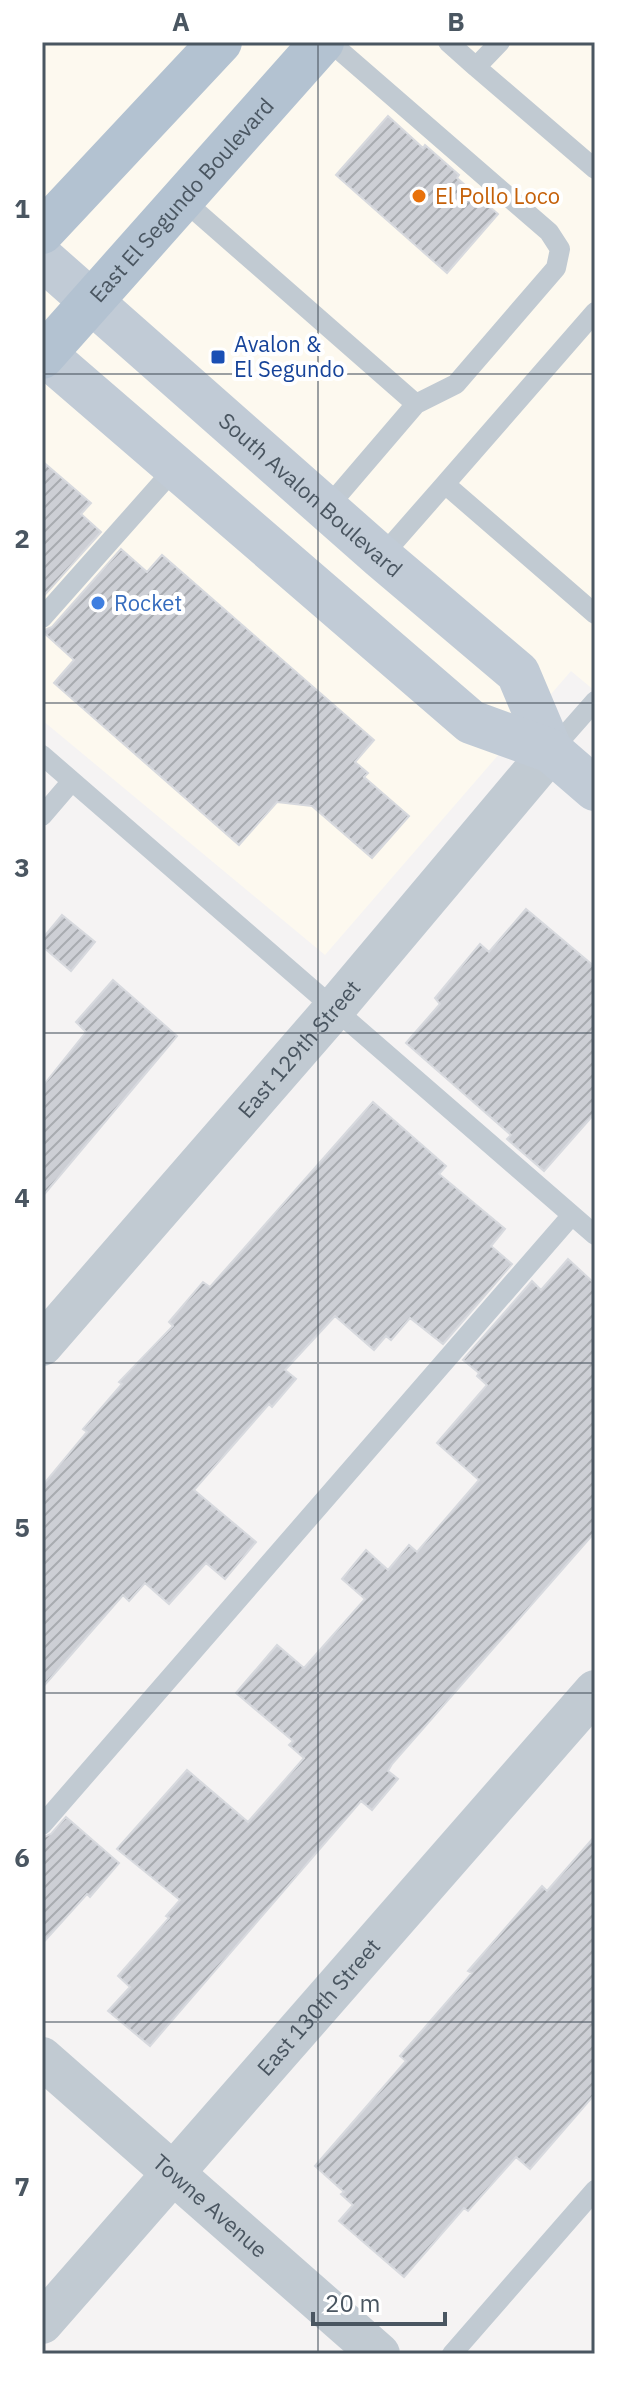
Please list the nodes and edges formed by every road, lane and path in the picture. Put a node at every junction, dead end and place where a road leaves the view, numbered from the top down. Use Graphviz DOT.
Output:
graph roads {
  1 [pos="220,42"];
  2 [pos="322,42"];
  3 [pos="330,42"];
  4 [pos="448,42"];
  5 [pos="500,42"];
  6 [pos="476,67"];
  7 [pos="595,169"];
  8 [pos="182,199"];
  9 [pos="42,232"];
  10 [pos="42,258"];
  11 [pos="90,300"];
  12 [pos="595,312"];
  13 [pos="43,354"];
  14 [pos="416,404"];
  15 [pos="176,467"];
  16 [pos="445,484"];
  17 [pos="327,508"];
  18 [pos="381,557"];
  19 [pos="595,614"];
  20 [pos="42,618"];
  21 [pos="595,701"];
  22 [pos="551,751"];
  23 [pos="42,755"];
  24 [pos="72,781"];
  25 [pos="595,789"];
  26 [pos="42,816"];
  27 [pos="334,1009"];
  28 [pos="572,1215"];
  29 [pos="595,1235"];
  30 [pos="42,1345"];
  31 [pos="595,1691"];
  32 [pos="42,1825"];
  33 [pos="42,2058"];
  34 [pos="173,2174"];
  35 [pos="595,2190"];
  36 [pos="42,2323"];
  37 [pos="379,2354"];
  38 [pos="452,2354"];
  1 -- 9 [label="main road"];
  2 -- 8 [label="main road, East El Segundo Boulevard"];
  3 -- 14 [label="lane"];
  4 -- 6 [label="lane"];
  5 -- 6 [label="lane"];
  6 -- 7 [label="lane"];
  8 -- 11 [label="main road, East El Segundo Boulevard"];
  8 -- 14 [label="lane"];
  10 -- 11 [label="main road, South Avalon Boulevard"];
  11 -- 13 [label="main road, East El Segundo Boulevard"];
  11 -- 17 [label="main road, South Avalon Boulevard"];
  12 -- 16 [label="lane"];
  13 -- 15 [label="main road, South Avalon Boulevard"];
  14 -- 17 [label="lane"];
  15 -- 20 [label="lane"];
  15 -- 22 [label="main road, South Avalon Boulevard"];
  16 -- 18 [label="lane"];
  16 -- 19 [label="lane"];
  17 -- 18 [label="main road, South Avalon Boulevard"];
  18 -- 22 [label="main road, South Avalon Boulevard"];
  21 -- 22 [label="lane"];
  22 -- 25 [label="main road, South Avalon Boulevard"];
  22 -- 27 [label="street, East 129th Street"];
  23 -- 24 [label="lane"];
  24 -- 26 [label="lane"];
  24 -- 27 [label="lane"];
  27 -- 28 [label="lane"];
  27 -- 30 [label="street, East 129th Street"];
  28 -- 29 [label="lane"];
  28 -- 32 [label="lane"];
  31 -- 34 [label="street, East 130th Street"];
  33 -- 34 [label="street, Towne Avenue"];
  34 -- 36 [label="street, East 130th Street"];
  34 -- 37 [label="street, Towne Avenue"];
  35 -- 38 [label="lane"];
}
